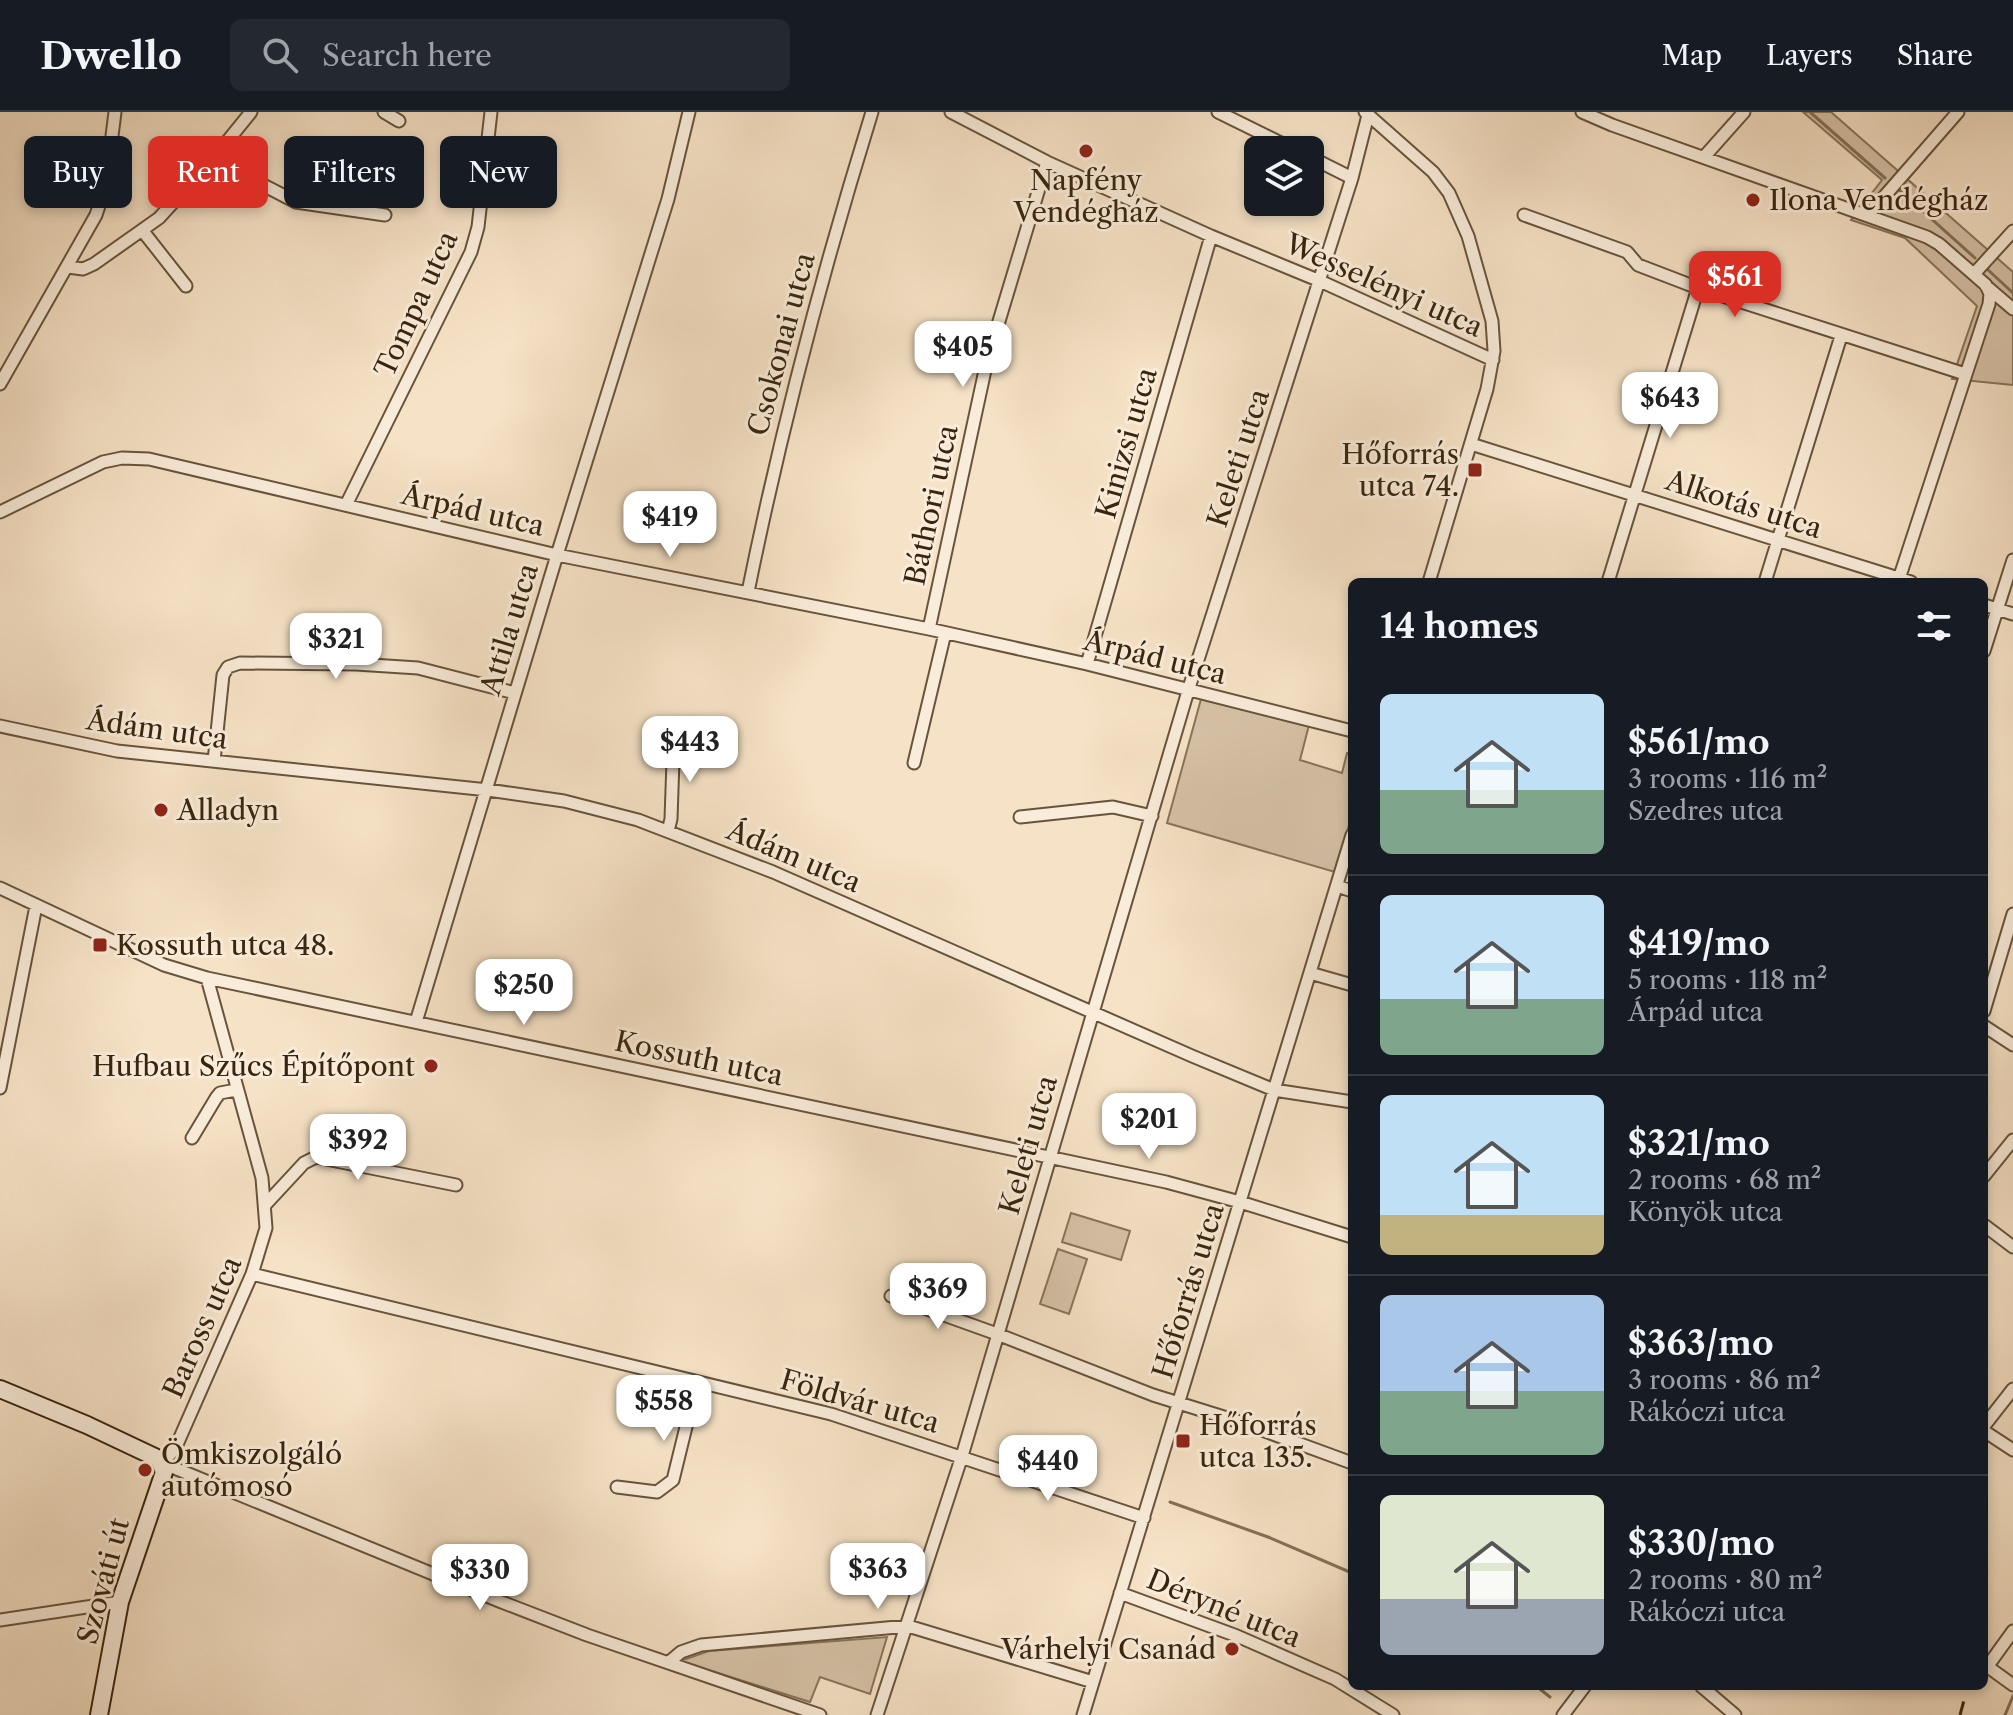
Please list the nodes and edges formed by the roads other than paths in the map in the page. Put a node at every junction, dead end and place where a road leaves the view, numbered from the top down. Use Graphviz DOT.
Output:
graph roads {
  1 [pos="115,112"];
  2 [pos="251,112"];
  3 [pos="384,112"];
  4 [pos="491,112"];
  5 [pos="689,112"];
  6 [pos="872,112"];
  7 [pos="951,112"];
  8 [pos="1218,112"];
  9 [pos="1583,112"];
  10 [pos="1744,112"];
  11 [pos="1958,112"];
  12 [pos="1366,113"];
  13 [pos="399,121"];
  14 [pos="232,136"];
  15 [pos="1267,136"];
  16 [pos="1704,157"];
  17 [pos="1047,162"];
  18 [pos="1324,164"];
  19 [pos="1352,178"];
  20 [pos="268,187"];
  21 [pos="168,208"];
  22 [pos="1869,214"];
  23 [pos="385,215"];
  24 [pos="1524,215"];
  25 [pos="142,230"];
  26 [pos="2013,231"];
  27 [pos="1211,236"];
  28 [pos="68,267"];
  29 [pos="1974,274"];
  30 [pos="1320,281"];
  31 [pos="1986,285"];
  32 [pos="186,286"];
  33 [pos="1698,288"];
  34 [pos="2013,309"];
  35 [pos="1841,336"];
  36 [pos="1493,360"];
  37 [pos="1965,374"];
  38 [pos="0,384"];
  39 [pos="1471,444"];
  40 [pos="1634,494"];
  41 [pos="346,505"];
  42 [pos="0,512"];
  43 [pos="1778,540"];
  44 [pos="557,555"];
  45 [pos="2013,560"];
  46 [pos="1430,578"];
  47 [pos="1609,578"];
  48 [pos="1766,578"];
  49 [pos="1894,578"];
  50 [pos="1904,578"];
  51 [pos="748,592"];
  52 [pos="1988,606"];
  53 [pos="1997,609"];
  54 [pos="2013,614"];
  55 [pos="929,629"];
  56 [pos="945,633"];
  57 [pos="1988,638"];
  58 [pos="1087,664"];
  59 [pos="1188,691"];
  60 [pos="515,693"];
  61 [pos="0,726"];
  62 [pos="1348,730"];
  63 [pos="674,731"];
  64 [pos="214,761"];
  65 [pos="914,763"];
  66 [pos="488,790"];
  67 [pos="1152,816"];
  68 [pos="1020,817"];
  69 [pos="668,831"];
  70 [pos="1348,849"];
  71 [pos="1337,886"];
  72 [pos="0,888"];
  73 [pos="1348,890"];
  74 [pos="36,906"];
  75 [pos="2013,914"];
  76 [pos="1310,973"];
  77 [pos="207,978"];
  78 [pos="1348,984"];
  79 [pos="1988,998"];
  80 [pos="1092,1013"];
  81 [pos="416,1022"];
  82 [pos="1988,1029"];
  83 [pos="2013,1045"];
  84 [pos="0,1088"];
  85 [pos="236,1090"];
  86 [pos="1274,1090"];
  87 [pos="1348,1101"];
  88 [pos="192,1138"];
  89 [pos="2013,1140"];
  90 [pos="1050,1158"];
  91 [pos="1988,1171"];
  92 [pos="456,1185"];
  93 [pos="1240,1202"];
  94 [pos="266,1204"];
  95 [pos="1988,1228"];
  96 [pos="1348,1236"];
  97 [pos="2013,1247"];
  98 [pos="252,1274"];
  99 [pos="891,1296"];
  100 [pos="997,1334"];
  101 [pos="697,1382"];
  102 [pos="0,1389"];
  103 [pos="2013,1389"];
  104 [pos="1179,1402"];
  105 [pos="1988,1423"];
  106 [pos="1988,1431"];
  107 [pos="2013,1450"];
  108 [pos="962,1456"];
  109 [pos="1348,1462"];
  110 [pos="162,1463"];
  111 [pos="617,1487"];
  112 [pos="1144,1518"];
  113 [pos="1120,1593"];
  114 [pos="120,1602"];
  115 [pos="0,1620"];
  116 [pos="908,1626"];
  117 [pos="2013,1631"];
  118 [pos="1988,1662"];
  119 [pos="668,1663"];
  120 [pos="1988,1668"];
  121 [pos="1093,1682"];
  122 [pos="2013,1685"];
  123 [pos="1348,1687"];
  124 [pos="1353,1690"];
  125 [pos="1582,1690"];
  126 [pos="1706,1690"];
  127 [pos="99,1715"];
  128 [pos="820,1715"];
  129 [pos="877,1715"];
  130 [pos="1083,1715"];
  131 [pos="1393,1715"];
  132 [pos="1563,1715"];
  133 [pos="1735,1715"];
  1 -- 28 [label="street"];
  2 -- 14 [label="street"];
  3 -- 13 [label="street"];
  4 -- 41 [label="street, Tompa utca"];
  5 -- 44 [label="street, Attila utca"];
  6 -- 51 [label="street, Csokonai utca"];
  7 -- 17 [label="street, Wesselényi utca"];
  8 -- 15 [label="street"];
  9 -- 16 [label="street"];
  10 -- 16 [label="street"];
  11 -- 22 [label="street"];
  12 -- 19 [label="street, Keleti utca"];
  12 -- 36 [label="street"];
  16 -- 22 [label="street"];
  17 -- 27 [label="street, Wesselényi utca"];
  17 -- 55 [label="street, Báthori utca"];
  18 -- 19 [label="street"];
  19 -- 30 [label="street, Keleti utca"];
  20 -- 23 [label="street"];
  21 -- 25 [label="street"];
  22 -- 29 [label="street"];
  24 -- 33 [label="street"];
  25 -- 28 [label="street"];
  25 -- 32 [label="street"];
  26 -- 29 [label="street"];
  27 -- 30 [label="street, Wesselényi utca"];
  27 -- 58 [label="street, Kinizsi utca"];
  28 -- 38 [label="street"];
  29 -- 31 [label="street"];
  30 -- 36 [label="street, Wesselényi utca"];
  30 -- 59 [label="street, Keleti utca"];
  31 -- 34 [label="street"];
  31 -- 37 [label="street"];
  33 -- 35 [label="street"];
  33 -- 40 [label="street"];
  35 -- 37 [label="street"];
  35 -- 43 [label="street"];
  36 -- 39 [label="street"];
  37 -- 50 [label="street"];
  39 -- 40 [label="street, Alkotás utca"];
  39 -- 46 [label="street"];
  40 -- 43 [label="street, Alkotás utca"];
  40 -- 47 [label="street"];
  41 -- 42 [label="street, Árpád utca"];
  41 -- 44 [label="street, Árpád utca"];
  43 -- 48 [label="street"];
  43 -- 49 [label="street, Alkotás utca"];
  44 -- 51 [label="street, Árpád utca"];
  44 -- 60 [label="street, Attila utca"];
  45 -- 53 [label="street"];
  51 -- 55 [label="street, Árpád utca"];
  52 -- 53 [label="street"];
  53 -- 54 [label="street"];
  53 -- 57 [label="street"];
  55 -- 56 [label="street, Árpád utca"];
  56 -- 58 [label="street, Árpád utca"];
  56 -- 65 [label="street"];
  58 -- 59 [label="street, Árpád utca"];
  59 -- 62 [label="street, Árpád utca"];
  59 -- 67 [label="street, Keleti utca"];
  60 -- 64 [label="street"];
  60 -- 66 [label="street, Attila utca"];
  61 -- 64 [label="street, Ádám utca"];
  63 -- 69 [label="street"];
  64 -- 66 [label="street, Ádám utca"];
  66 -- 69 [label="street, Ádám utca"];
  66 -- 81 [label="street, Attila utca"];
  67 -- 68 [label="street"];
  67 -- 80 [label="street, Keleti utca"];
  69 -- 80 [label="street, Ádám utca"];
  70 -- 71 [label="street, Hőforrás utca"];
  71 -- 73 [label="street"];
  71 -- 76 [label="street, Hőforrás utca"];
  72 -- 74 [label="street, Kossuth utca"];
  74 -- 77 [label="street, Kossuth utca"];
  74 -- 84 [label="street"];
  75 -- 79 [label="street"];
  76 -- 78 [label="street"];
  76 -- 86 [label="street, Hőforrás utca"];
  77 -- 81 [label="street, Kossuth utca"];
  77 -- 85 [label="street, Baross utca"];
  80 -- 86 [label="street, Ádám utca"];
  80 -- 90 [label="street, Keleti utca"];
  81 -- 90 [label="street, Kossuth utca"];
  82 -- 83 [label="street"];
  85 -- 88 [label="street"];
  85 -- 94 [label="street, Baross utca"];
  86 -- 87 [label="street, Ádám utca"];
  86 -- 93 [label="street, Hőforrás utca"];
  89 -- 91 [label="street"];
  90 -- 93 [label="street, Kossuth utca"];
  90 -- 100 [label="street, Keleti utca"];
  92 -- 94 [label="street"];
  93 -- 96 [label="street, Kossuth utca"];
  93 -- 104 [label="street, Hőforrás utca"];
  94 -- 98 [label="street, Baross utca"];
  95 -- 97 [label="street"];
  98 -- 101 [label="street, Földvár utca"];
  98 -- 110 [label="street, Baross utca"];
  99 -- 100 [label="street"];
  100 -- 104 [label="street"];
  100 -- 108 [label="street, Keleti utca"];
  101 -- 108 [label="street, Földvár utca"];
  101 -- 111 [label="street"];
  102 -- 110 [label="main road"];
  103 -- 105 [label="street"];
  104 -- 109 [label="street"];
  104 -- 112 [label="street, Hőforrás utca"];
  106 -- 107 [label="street"];
  108 -- 112 [label="street, Földvár utca"];
  108 -- 116 [label="street, Keleti utca"];
  110 -- 114 [label="main road, Szováti út"];
  110 -- 119 [label="street"];
  112 -- 113 [label="street, Hőforrás utca"];
  113 -- 121 [label="street, Hőforrás utca"];
  113 -- 123 [label="street, Déryné utca"];
  114 -- 115 [label="street"];
  114 -- 127 [label="main road, Szováti út"];
  116 -- 119 [label="street"];
  116 -- 121 [label="street"];
  116 -- 129 [label="street, Keleti utca"];
  117 -- 118 [label="street"];
  119 -- 128 [label="street"];
  120 -- 122 [label="street"];
  121 -- 130 [label="street, Hőforrás utca"];
  124 -- 131 [label="street, Déryné utca"];
  125 -- 132 [label="street"];
  126 -- 133 [label="street"];
}
